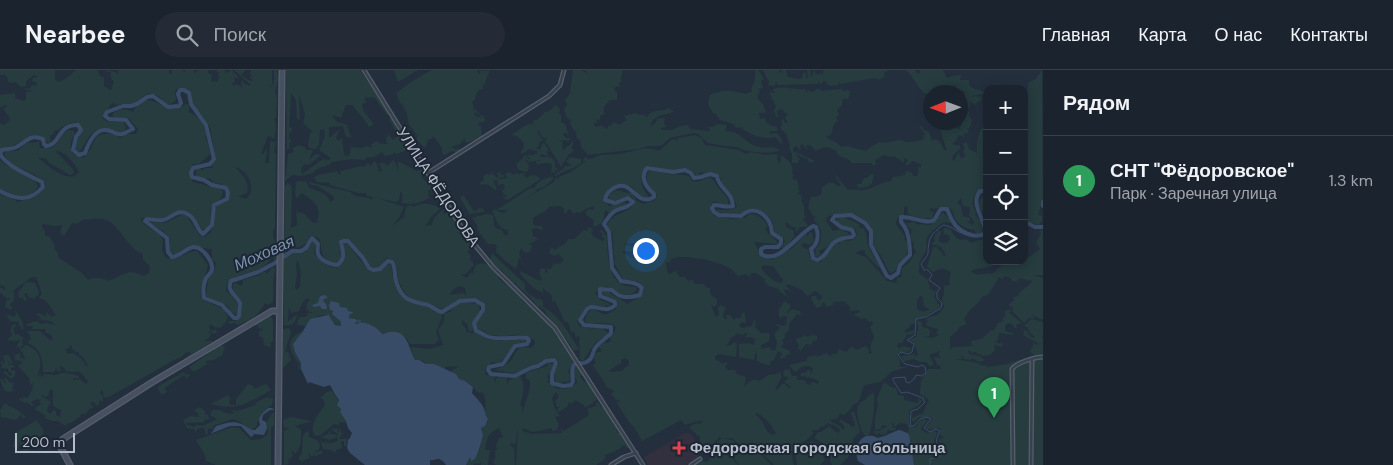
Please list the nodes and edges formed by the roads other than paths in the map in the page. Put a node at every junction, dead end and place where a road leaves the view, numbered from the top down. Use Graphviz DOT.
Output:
graph roads {
  1 [pos="282,70"];
  2 [pos="364,70"];
  3 [pos="564,70"];
  4 [pos="428,173"];
  5 [pos="279,311"];
  6 [pos="1043,357"];
  7 [pos="1032,358"];
  8 [pos="636,453"];
  9 [pos="700,459"];
  10 [pos="70,465"];
  11 [pos="278,465"];
  12 [pos="611,465"];
  13 [pos="643,465"];
  14 [pos="691,465"];
  15 [pos="1013,465"];
  16 [pos="1031,465"];
  1 -- 5 [label="main road"];
  2 -- 4 [label="street, УЛИЦА ФЁДОРОВА"];
  3 -- 4 [label="street"];
  4 -- 8 [label="street, УЛИЦА ФЁДОРОВА"];
  5 -- 10 [label="main road"];
  5 -- 11 [label="main road"];
  6 -- 7 [label="street"];
  7 -- 15 [label="street"];
  7 -- 16 [label="street"];
  8 -- 12 [label="street"];
  8 -- 13 [label="street, УЛИЦА ФЁДОРОВА"];
  9 -- 14 [label="street"];
}
